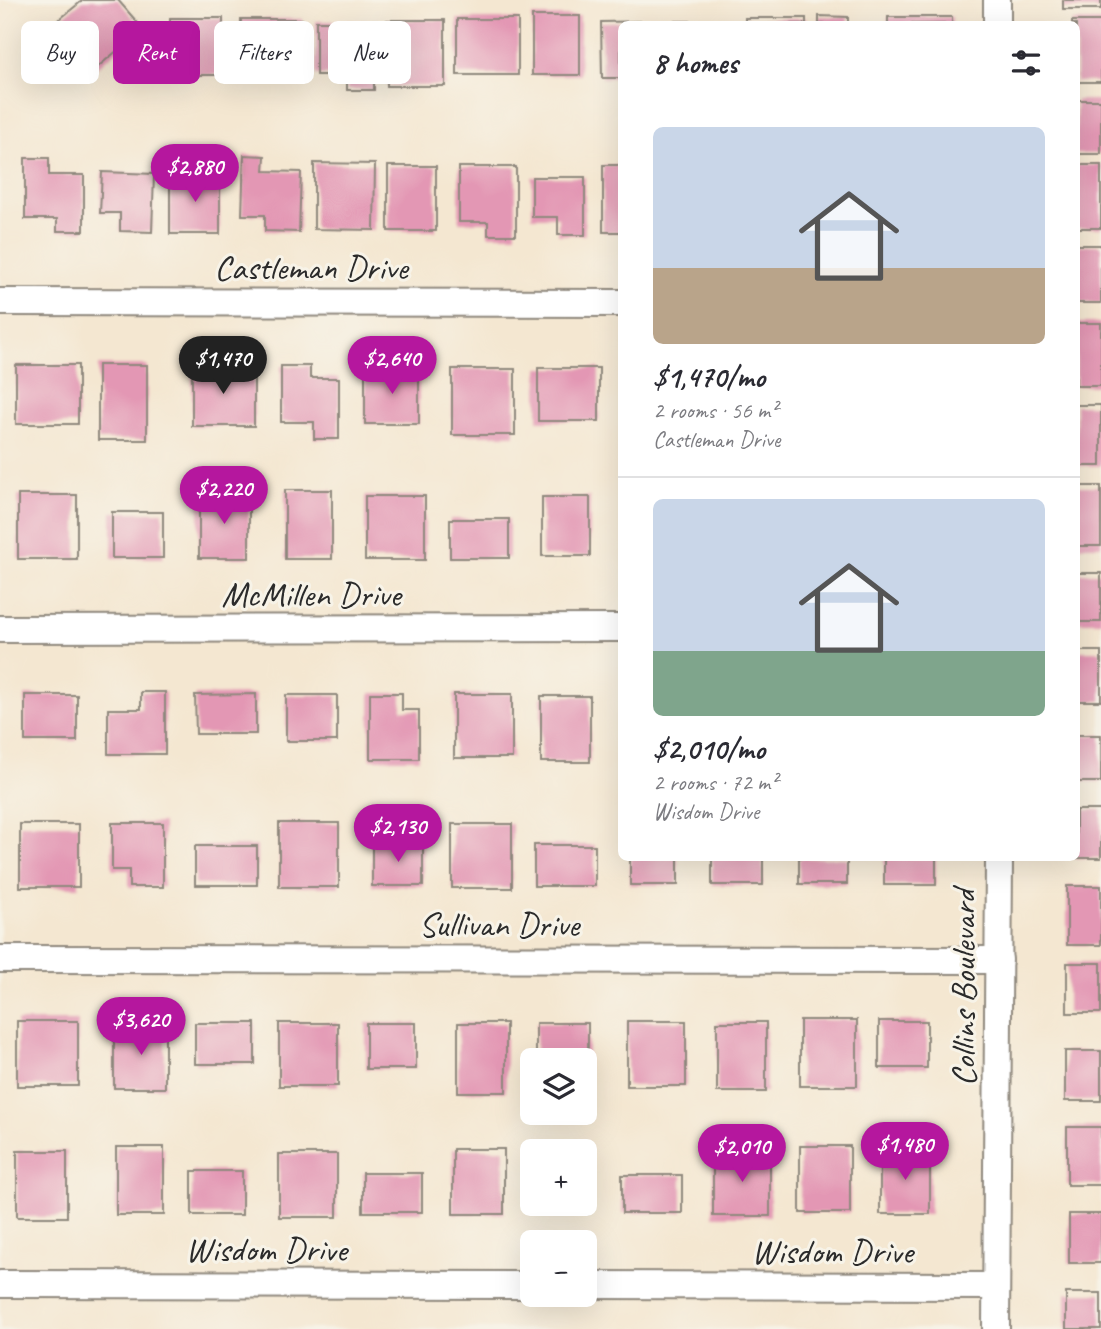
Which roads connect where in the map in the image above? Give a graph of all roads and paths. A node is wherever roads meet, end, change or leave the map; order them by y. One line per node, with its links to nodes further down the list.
1 (997, 0): 2 (street)
2 (997, 21)
3 (0, 302): 4 (street, Castleman Drive)
4 (618, 303)
5 (618, 628): 6 (street, McMillen Drive)
6 (0, 629)
7 (999, 861): 9 (street, Collins Boulevard)
8 (0, 959): 9 (street, Sullivan Drive)
9 (999, 960): 13 (street, Collins Boulevard)
10 (0, 1284): 11 (street, Wisdom Drive)
11 (520, 1285)
12 (597, 1285): 13 (street, Wisdom Drive)
13 (996, 1286): 14 (street, Collins Boulevard)
14 (996, 1329)

